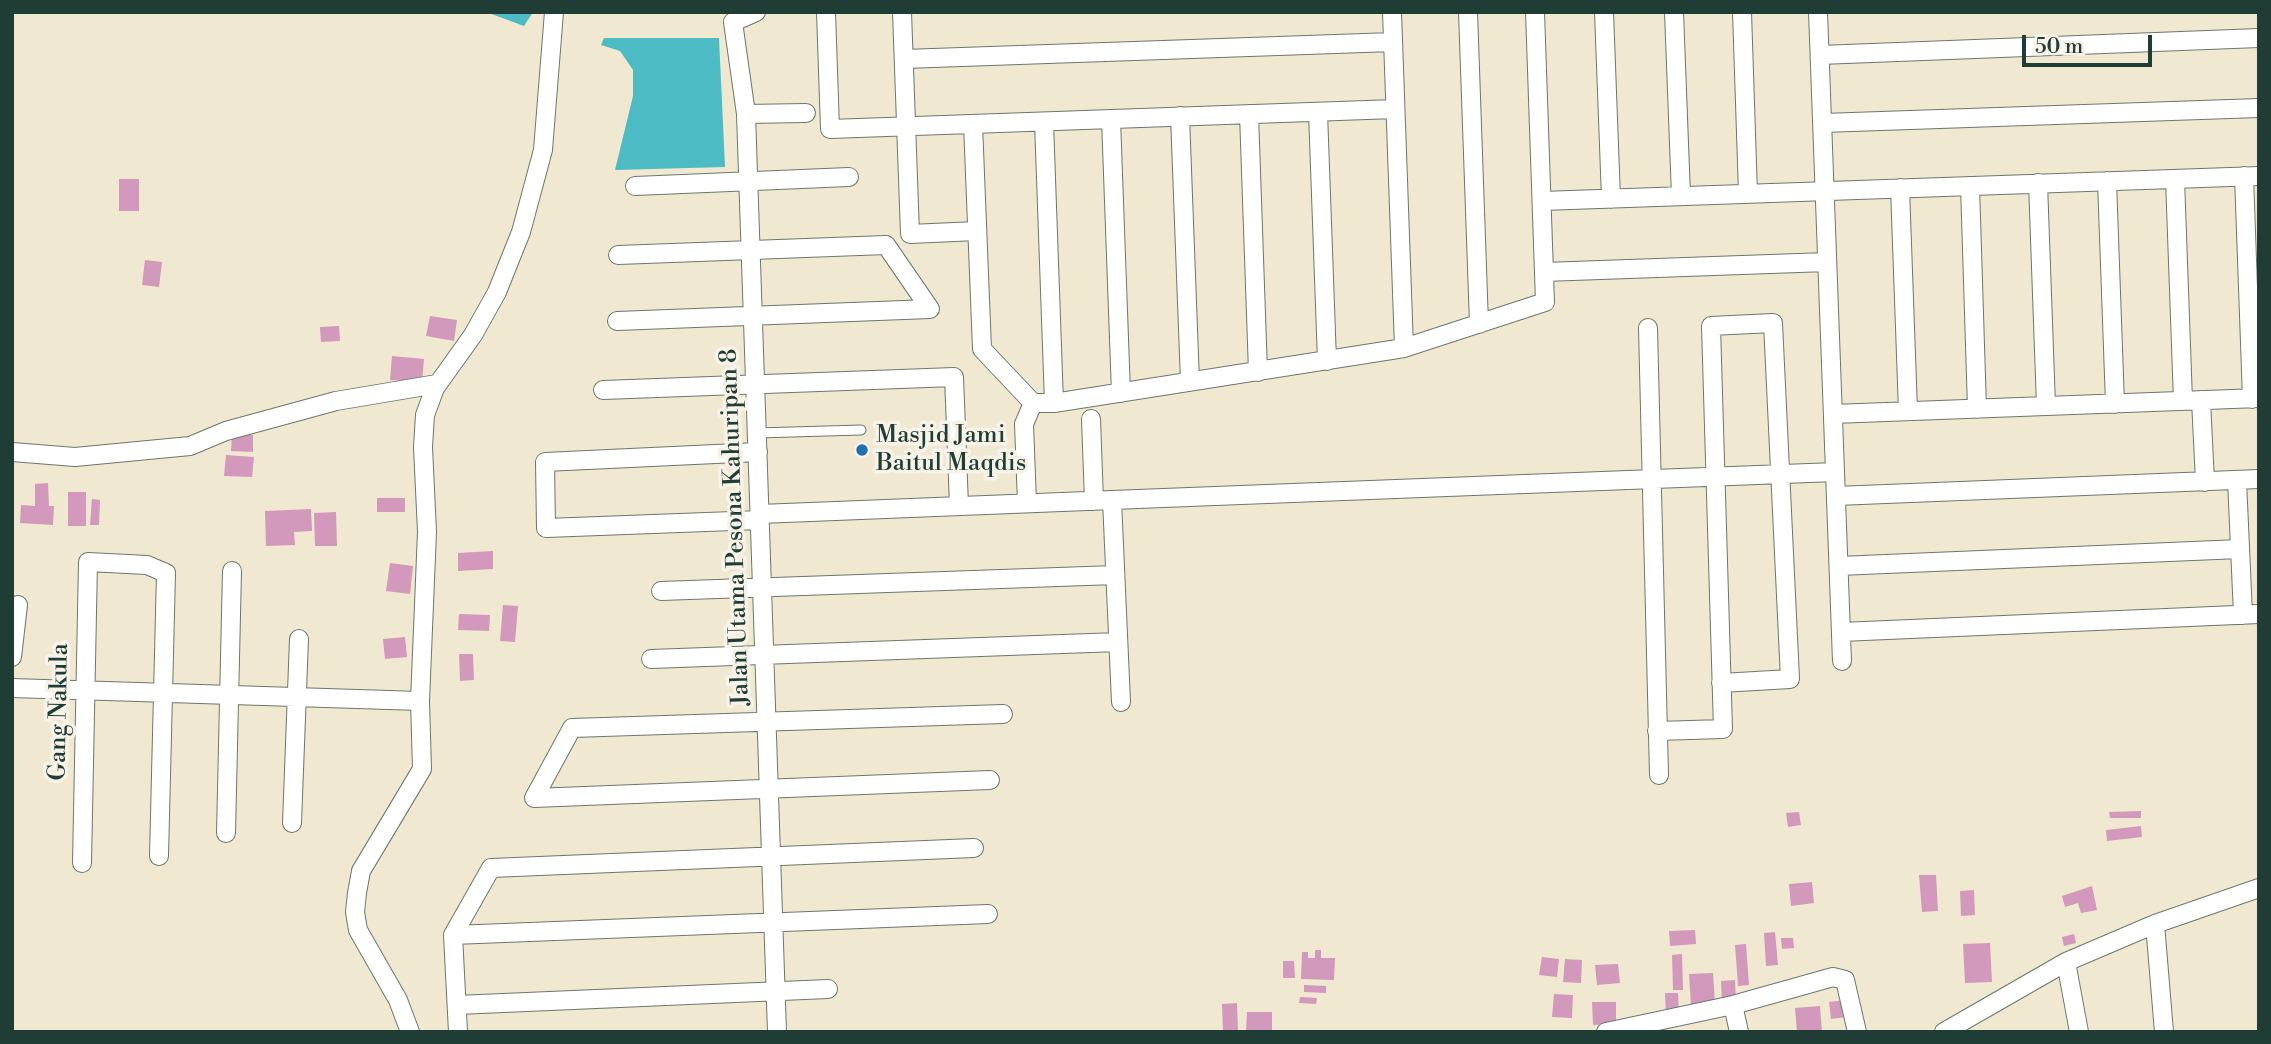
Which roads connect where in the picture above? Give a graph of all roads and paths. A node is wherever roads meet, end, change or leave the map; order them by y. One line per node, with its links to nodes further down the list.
1 (554, 12): 55 (street)
2 (756, 12): 20 (street, Jalan Utama Pesona Kahuripan 8)
3 (826, 12): 27 (street)
4 (902, 12): 15 (street)
5 (1392, 12): 13 (street)
6 (1468, 12): 49 (street)
7 (1535, 12): 41 (street)
8 (1604, 12): 40 (street)
9 (1674, 12): 39 (street)
10 (1742, 12): 38 (street)
11 (1818, 12): 14 (street)
12 (2259, 38): 14 (street)
13 (1393, 42): 15 (street); 17 (street)
14 (1820, 55): 25 (street)
15 (904, 59): 27 (street)
16 (2259, 108): 25 (street)
17 (1395, 109): 18 (street); 51 (street)
18 (1318, 112): 21 (street); 52 (street)
19 (806, 113): 20 (street)
20 (746, 114): 31 (street, Jalan Utama Pesona Kahuripan 8)
21 (1249, 114): 22 (street); 53 (street)
22 (1180, 117): 23 (street); 54 (street)
23 (1111, 119): 24 (street); 58 (street)
24 (1044, 121): 26 (street); 62 (street)
25 (1822, 123): 37 (street)
26 (973, 124): 27 (street); 42 (street)
27 (906, 126): 42 (street)
28 (2251, 176): 30 (street); 59 (street)
29 (849, 177): 31 (street)
30 (2175, 178): 32 (street); 60 (street)
31 (748, 181): 34 (street); 43 (street, Jalan Utama Pesona Kahuripan 8)
32 (2107, 181): 33 (street); 63 (street)
33 (2038, 183): 35 (street); 64 (street)
34 (635, 186)
35 (1969, 186): 36 (street); 65 (street)
36 (1900, 188): 37 (street); 66 (street)
37 (1825, 191): 38 (street); 45 (street)
38 (1748, 194): 39 (street)
39 (1681, 196): 40 (street)
40 (1611, 199): 41 (street)
41 (1542, 201): 46 (street)
42 (977, 231): 61 (street)
43 (751, 250): 44 (street); 47 (street, Jalan Utama Pesona Kahuripan 8); 47 (street)
44 (618, 255)
45 (1827, 262): 46 (street); 67 (street)
46 (1544, 272): 49 (street)
47 (753, 316): 48 (street); 56 (street, Jalan Utama Pesona Kahuripan 8)
48 (617, 321)
49 (1479, 324): 51 (street)
50 (1648, 328): 76 (street)
51 (1404, 348): 52 (street)
52 (1327, 361): 53 (street)
53 (1258, 372): 54 (street)
54 (1189, 382): 58 (street)
55 (437, 384): 71 (street); 106 (street)
56 (755, 385): 57 (street); 70 (street, Jalan Utama Pesona Kahuripan 8); 83 (street)
57 (603, 390)
58 (1121, 393): 62 (street)
59 (2255, 399): 60 (street)
60 (2192, 401): 63 (street); 79 (street)
61 (1032, 403): 62 (street); 82 (street)
62 (1054, 403)
63 (2115, 404): 64 (street)
64 (2046, 406): 65 (street)
65 (1977, 409): 66 (street)
66 (1908, 411): 67 (street)
67 (1833, 414): 73 (street)
68 (1091, 419): 81 (street)
69 (861, 430): 70 (lane)
70 (757, 433): 72 (street, Jalan Utama Pesona Kahuripan 8)
71 (12, 452)
72 (758, 452): 84 (street, Jalan Utama Pesona Kahuripan 8); 84 (street)
73 (1835, 472): 74 (street); 80 (street)
74 (1780, 474): 75 (street); 75 (street); 100 (street)
75 (1715, 477): 76 (street); 100 (street)
76 (1651, 479): 81 (street); 110 (street)
77 (2259, 479): 78 (street)
78 (2237, 480): 79 (street); 85 (street)
79 (2205, 482): 80 (street)
80 (1836, 496): 86 (street)
81 (1103, 500): 82 (street); 88 (street)
82 (1027, 503): 83 (street)
83 (959, 506): 84 (street)
84 (760, 517): 89 (street, Jalan Utama Pesona Kahuripan 8)
85 (2239, 549): 86 (street); 92 (street)
86 (1839, 566): 93 (street)
87 (232, 571): 104 (street)
88 (1115, 575): 89 (street); 95 (street)
89 (762, 587): 90 (street); 96 (street, Jalan Utama Pesona Kahuripan 8)
90 (661, 591)
91 (18, 605): 97 (street)
92 (2251, 614): 93 (street)
93 (1841, 632): 99 (street)
94 (299, 639): 105 (street)
95 (1118, 642): 96 (street); 107 (street)
96 (764, 655): 98 (street); 109 (street, Jalan Utama Pesona Kahuripan 8)
97 (12, 657)
98 (651, 659)
99 (1842, 660)
100 (1721, 682): 110 (street)
101 (12, 688): 102 (street)
102 (85, 691): 103 (street); 103 (street, Gang Nakula); 119 (street, Gang Nakula)
103 (163, 694): 104 (street); 117 (street)
104 (230, 696): 105 (street); 115 (street)
105 (297, 698): 106 (street); 114 (street)
106 (420, 701): 131 (street)
107 (1121, 702)
108 (1003, 714): 109 (street)
109 (767, 722): 113 (street, Jalan Utama Pesona Kahuripan 8); 113 (street)
110 (1657, 731): 111 (street)
111 (1658, 775)
112 (990, 780): 113 (street)
113 (769, 789): 118 (street, Jalan Utama Pesona Kahuripan 8)
114 (292, 823)
115 (226, 833)
116 (974, 848): 118 (street)
117 (159, 856)
118 (771, 856): 122 (street, Jalan Utama Pesona Kahuripan 8); 124 (street)
119 (82, 863)
120 (2259, 888): 123 (street)
121 (988, 914): 122 (street)
122 (774, 922): 124 (street); 127 (street, Jalan Utama Pesona Kahuripan 8)
123 (2155, 924): 125 (street); 139 (street)
124 (453, 935): 128 (street)
125 (2066, 962): 137 (street); 138 (street)
126 (828, 989): 127 (street)
127 (776, 992): 128 (street); 133 (street, Jalan Utama Pesona Kahuripan 8)
128 (457, 1005): 132 (street)
129 (1733, 1005): 130 (street); 135 (street); 136 (street)
130 (1665, 1026): 134 (street)
131 (410, 1032)
132 (458, 1032)
133 (777, 1032)
134 (1606, 1032)
135 (1739, 1032)
136 (1857, 1032)
137 (1944, 1032)
138 (2079, 1032)
139 (2164, 1032)

